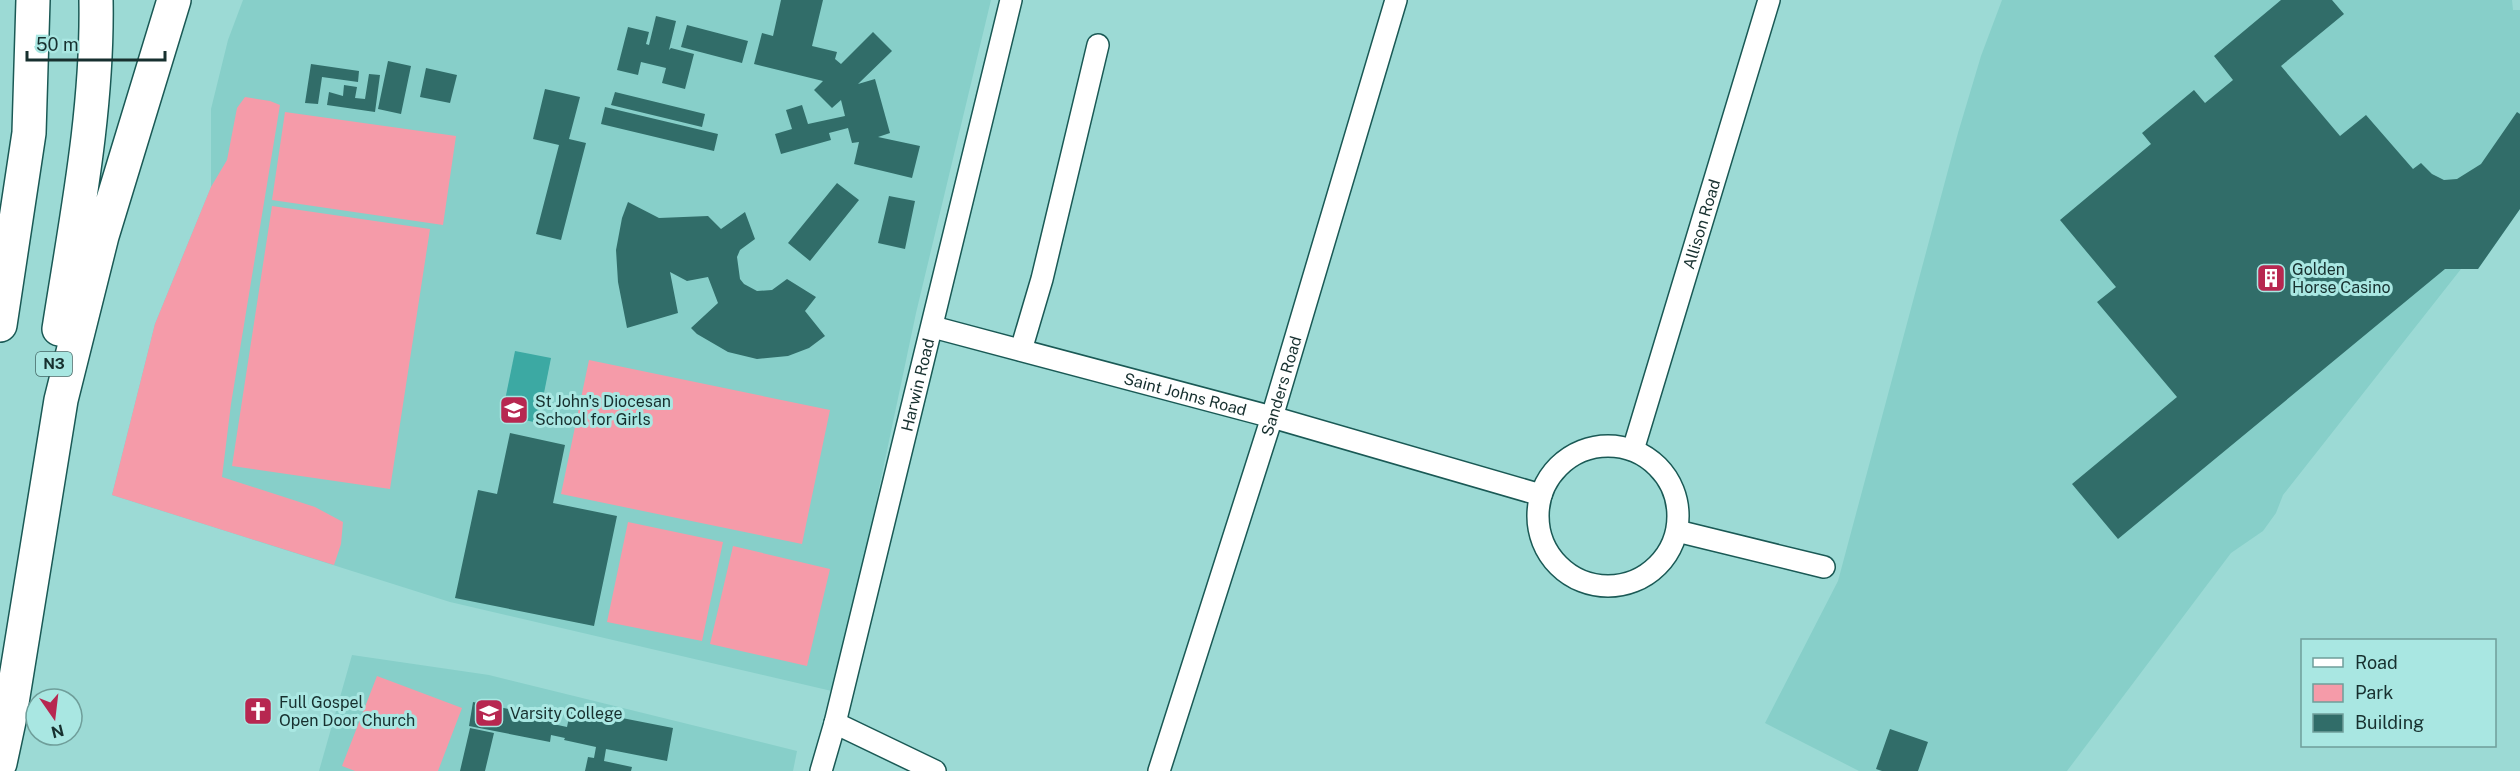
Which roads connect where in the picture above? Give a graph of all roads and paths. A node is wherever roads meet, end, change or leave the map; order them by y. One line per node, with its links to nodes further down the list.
1 (33, 0): 8 (highway)
2 (96, 0): 17 (highway, N3)
3 (174, 0): 18 (highway)
4 (1011, 0): 9 (street, Harwin Road)
5 (1396, 0): 11 (street, Sanders Road)
6 (1769, 0): 12 (street, Allison Road)
7 (1098, 45): 10 (street)
8 (0, 325)
9 (933, 327): 10 (street, Saint Johns Road); 16 (street, Harwin Road)
10 (1021, 350): 11 (street, Saint Johns Road)
11 (1272, 417): 13 (street, Saint Johns Road); 21 (street, Sanders Road)
12 (1634, 450): 13 (street); 14 (street)
13 (1540, 495): 14 (street)
14 (1677, 531): 15 (street)
15 (1824, 567)
16 (835, 723): 19 (street, Harwin Road); 20 (street)
17 (0, 728)
18 (0, 763)
19 (821, 771)
20 (935, 771)
21 (1159, 771)

